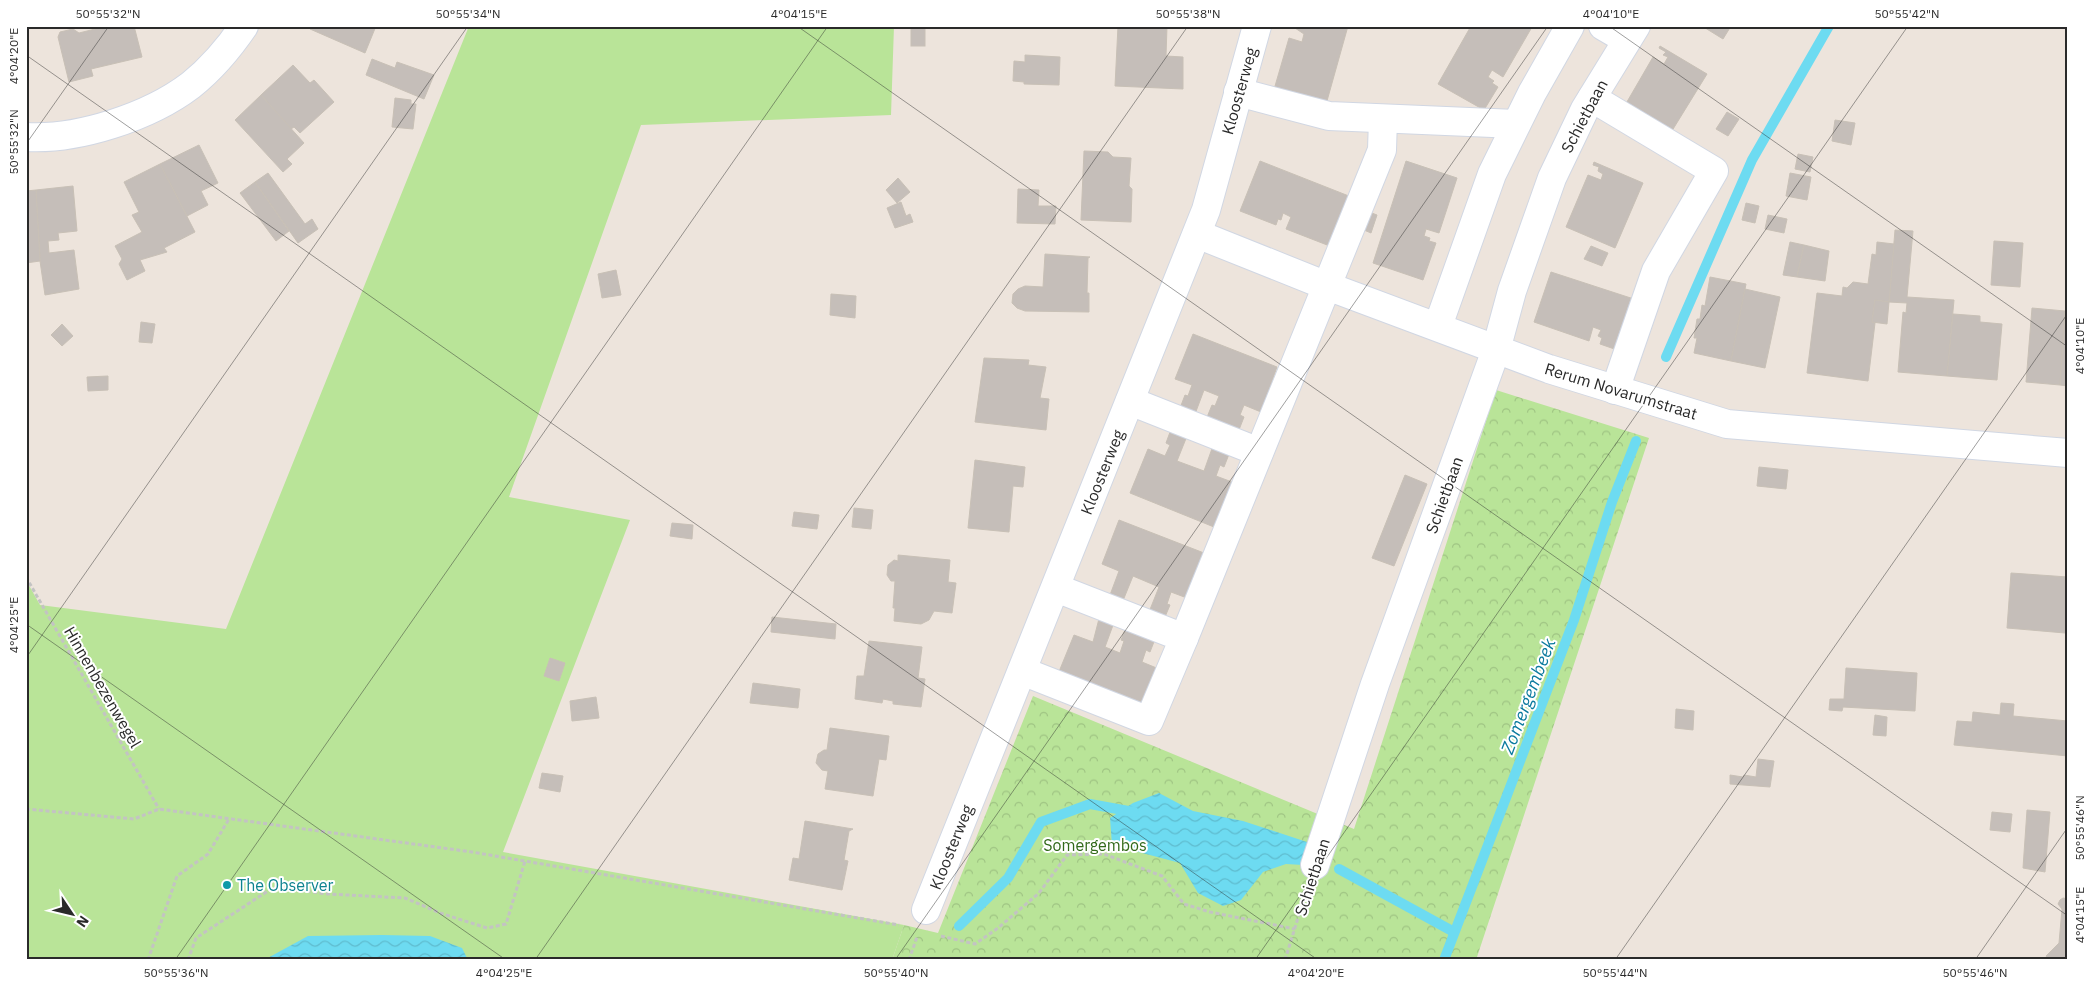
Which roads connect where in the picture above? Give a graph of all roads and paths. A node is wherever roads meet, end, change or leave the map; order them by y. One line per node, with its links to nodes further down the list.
1 (244, 26): 10 (street)
2 (1257, 26): 6 (street, Kloosterweg)
3 (1570, 26): 8 (street)
4 (1603, 26): 5 (street, Schietbaan)
5 (1632, 33): 7 (street, Schietbaan)
6 (1238, 92): 9 (street); 11 (street, Kloosterweg)
7 (1592, 98): 14 (street, Schietbaan); 15 (street)
8 (1516, 124): 9 (street); 13 (street)
9 (1382, 134): 12 (street)
10 (26, 137)
11 (1196, 234): 12 (street, Rerum Novarumstraat); 16 (street, Kloosterweg)
12 (1327, 286): 13 (street, Rerum Novarumstraat); 17 (street)
13 (1438, 326): 14 (street, Rerum Novarumstraat)
14 (1496, 350): 15 (street, Rerum Novarumstraat); 26 (street, Schietbaan)
15 (1615, 390): 18 (street, Rerum Novarumstraat)
16 (1130, 401): 17 (street); 20 (street, Kloosterweg)
17 (1259, 452): 21 (street)
18 (2068, 453)
19 (26, 577): 24 (path, Hinnenbezenwegel)
20 (1056, 588): 21 (street); 22 (street, Kloosterweg)
21 (1184, 638): 22 (street)
22 (1022, 671): 28 (street, Kloosterweg)
23 (26, 809): 24 (path)
24 (159, 809): 25 (path)
25 (229, 819): 27 (path); 30 (path)
26 (1319, 854): 29 (path, Schietbaan)
27 (525, 861): 28 (path); 31 (path)
28 (923, 920): 29 (path); 32 (path)
29 (1294, 929): 33 (path, Schietbaan)
30 (148, 960)
31 (188, 960)
32 (909, 960)
33 (1285, 960)

